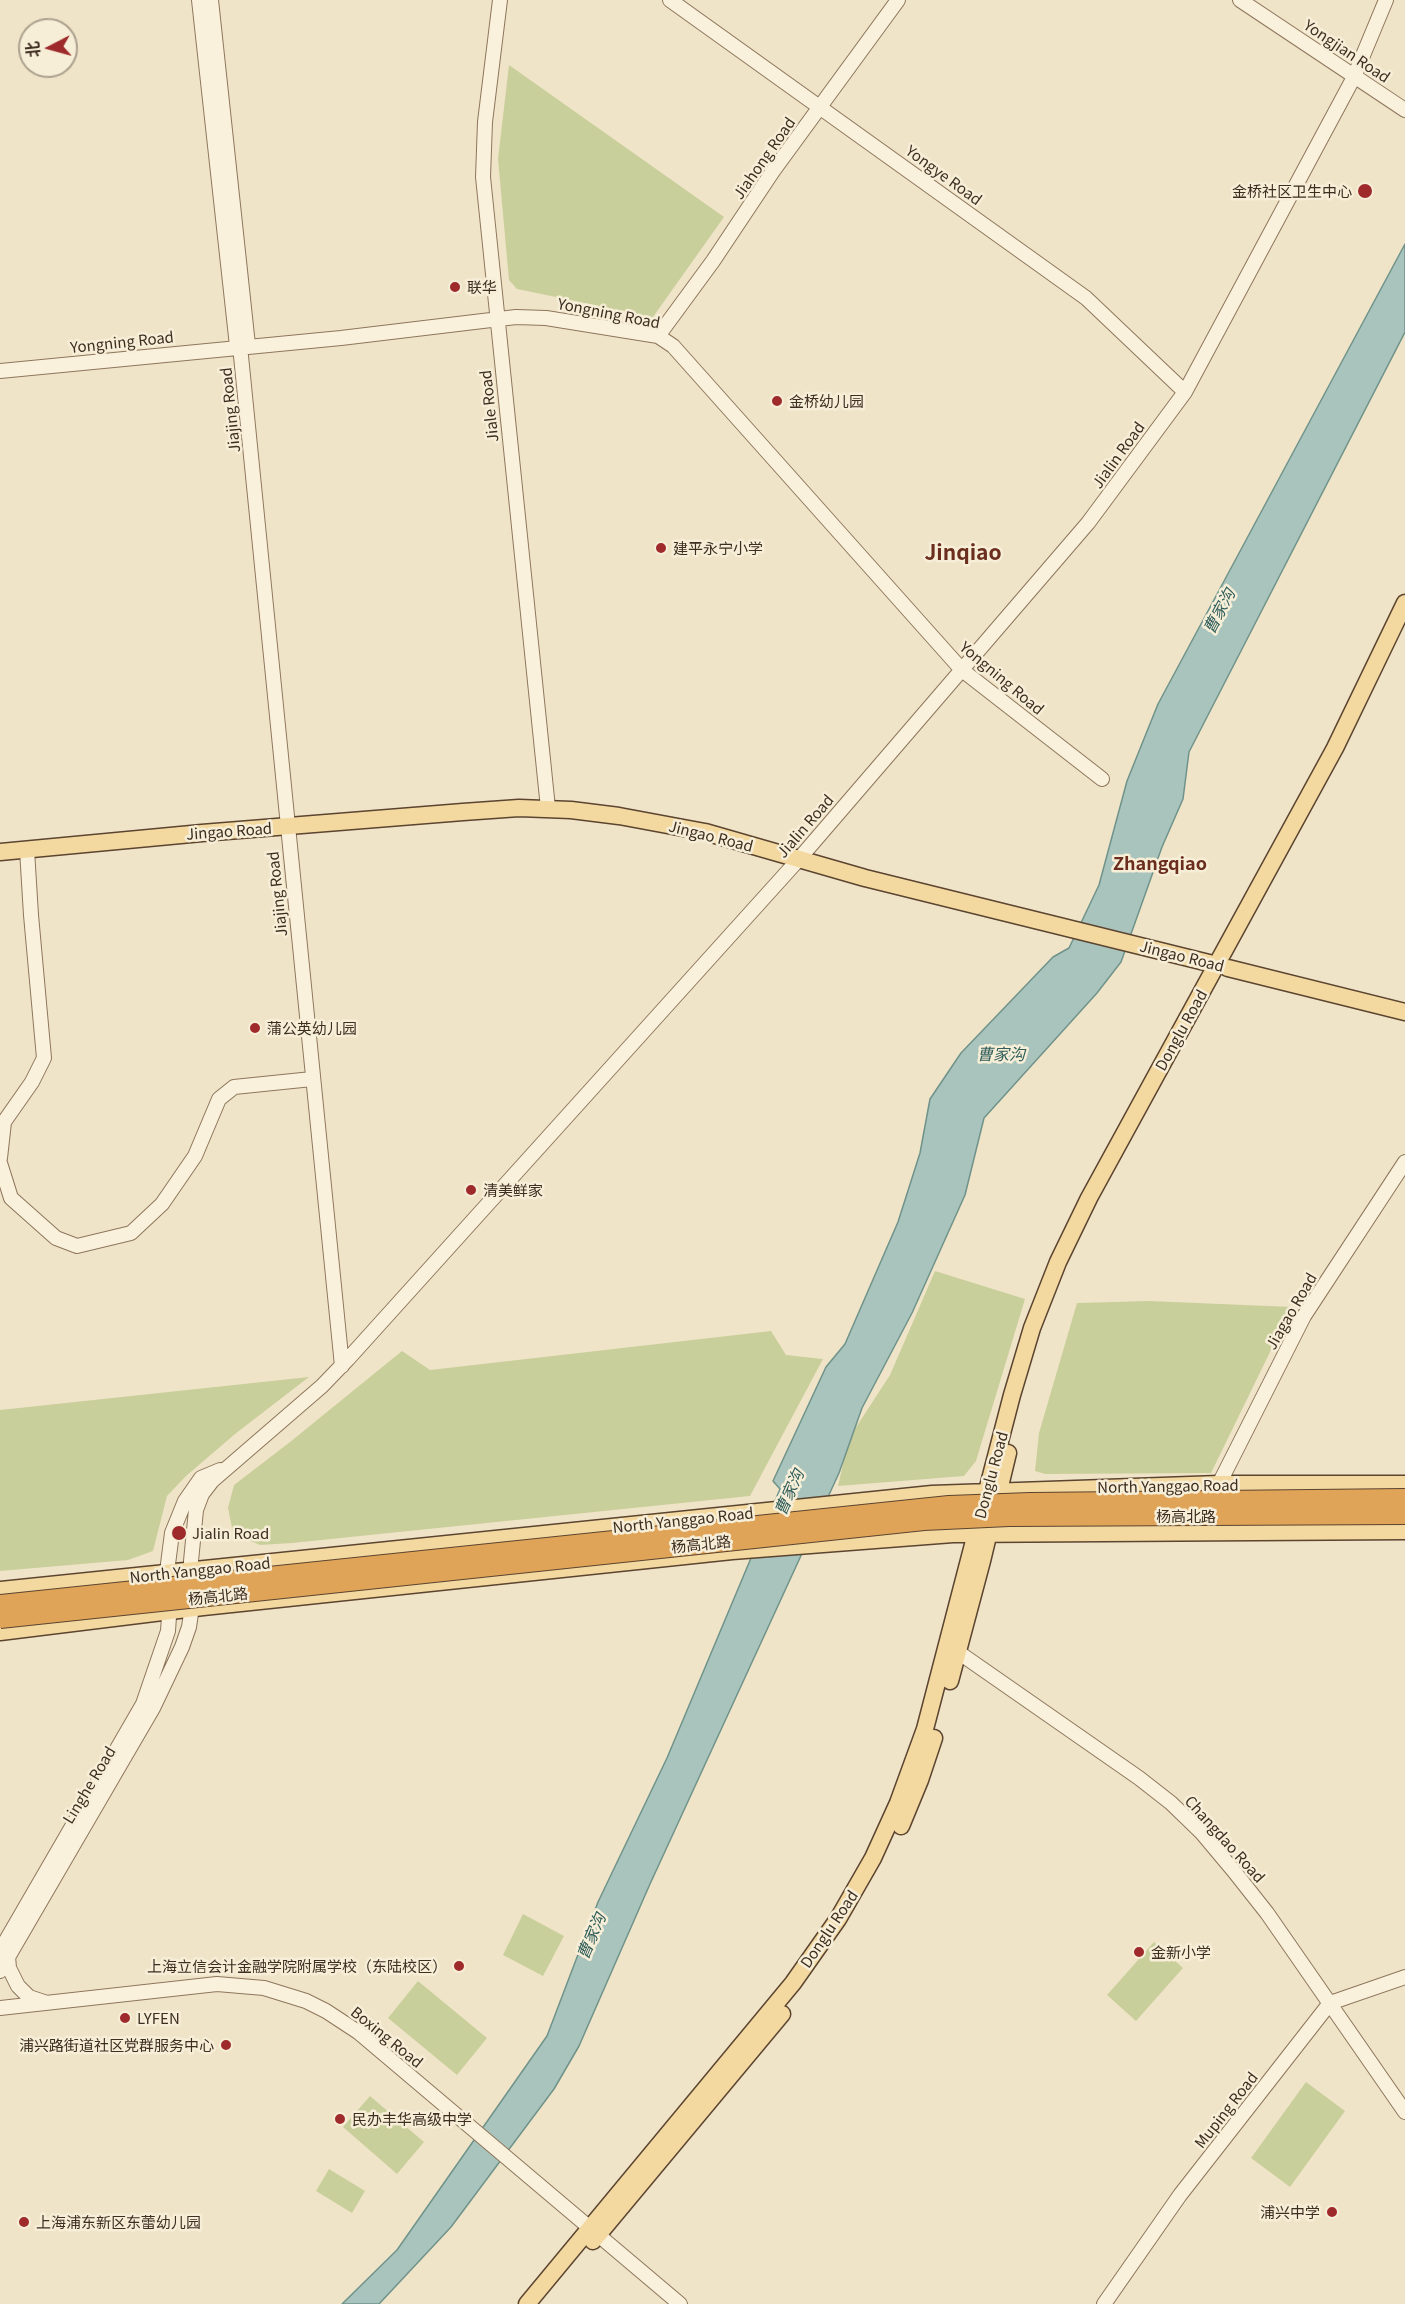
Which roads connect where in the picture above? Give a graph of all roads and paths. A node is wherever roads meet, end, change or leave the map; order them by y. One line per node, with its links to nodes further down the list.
1 (199, 0): 13 (street, Jiajing Road)
2 (211, 0): 13 (street, Jiajing Road)
3 (501, 0): 11 (street, Jiale Road)
4 (670, 0): 9 (street, Yongye Road)
5 (898, 0): 9 (street, Jiahong Road)
6 (1240, 0): 8 (street, Yongjian Road)
7 (1386, 0): 8 (street, Jialin Road)
8 (1354, 77): 10 (street, Yongjian Road); 15 (street, Jialin Road)
9 (821, 107): 12 (street, Jiahong Road); 15 (street, Yongye Road)
10 (1405, 110)
11 (497, 319): 12 (street, Yongning Road); 13 (street, Yongning Road); 20 (street, Jiale Road)
12 (658, 336): 18 (street, Yongning Road)
13 (242, 346): 14 (street, Yongning Road); 21 (street, Jiajing Road)
14 (0, 371)
15 (1185, 392): 18 (street, Jialin Road)
16 (1405, 603): 25 (main road, Donglu Road)
17 (1405, 631): 25 (main road, Donglu Road)
18 (962, 670): 19 (street, Yongning Road); 24 (street, Jialin Road)
19 (1102, 779)
20 (548, 808): 21 (main road, Jingao Road); 24 (main road, Jingao Road)
21 (290, 826): 22 (main road, Jingao Road); 27 (street, Jiajing Road); 31 (street, Jiajing Road)
22 (27, 850): 23 (main road, Jingao Road); 28 (street)
23 (0, 852)
24 (799, 859): 25 (main road, Jingao Road); 31 (street, Jialin Road)
25 (1223, 966): 26 (main road, Jingao Road); 35 (main road, Donglu Road)
26 (1405, 1012)
27 (312, 1079): 30 (street); 31 (street, Jiajing Road)
28 (0, 1158)
29 (1405, 1162): 33 (street, Jiagao Road)
30 (0, 1163)
31 (345, 1362): 32 (street, Jialin Road)
32 (225, 1468): 40 (street, Jialin Road); 41 (street, Linghe Road)
33 (1219, 1484): 34 (main road, North Yanggao Road); 35 (main road, North Yanggao Road)
34 (1405, 1484)
35 (993, 1490): 39 (main road, Donglu Road); 40 (main road, North Yanggao Road)
36 (1405, 1498): 43 (highway, 杨高北路, bridge)
37 (1405, 1515): 46 (highway, 杨高北路, bridge)
38 (1405, 1532): 39 (main road)
39 (982, 1533): 44 (main road); 48 (main road, Donglu Road); 56 (main road, Donglu Road)
40 (192, 1570): 41 (main road, North Yanggao Road); 44 (street, Jialin Road)
41 (169, 1574): 42 (main road, North Yanggao Road); 45 (street, Linghe Road)
42 (0, 1590)
43 (0, 1604)
44 (193, 1609): 45 (main road); 49 (street, Linghe Road)
45 (171, 1611): 47 (main road); 49 (street, Linghe Road)
46 (0, 1619)
47 (0, 1632)
48 (958, 1652): 53 (street, Changdao Road); 56 (main road, Donglu Road)
49 (4, 1954): 50 (street, Linghe Road); 52 (street)
50 (0, 1971)
51 (1405, 1977): 53 (street)
52 (46, 2002): 54 (street, Boxing Road); 56 (street, Boxing Road)
53 (1330, 2003): 55 (street, Changdao Road); 60 (street, Muping Road)
54 (0, 2008)
55 (1405, 2112)
56 (594, 2232): 57 (main road, Donglu Road); 58 (main road, Donglu Road); 59 (street, Boxing Road)
57 (527, 2304)
58 (541, 2304)
59 (680, 2304)
60 (1104, 2304)

